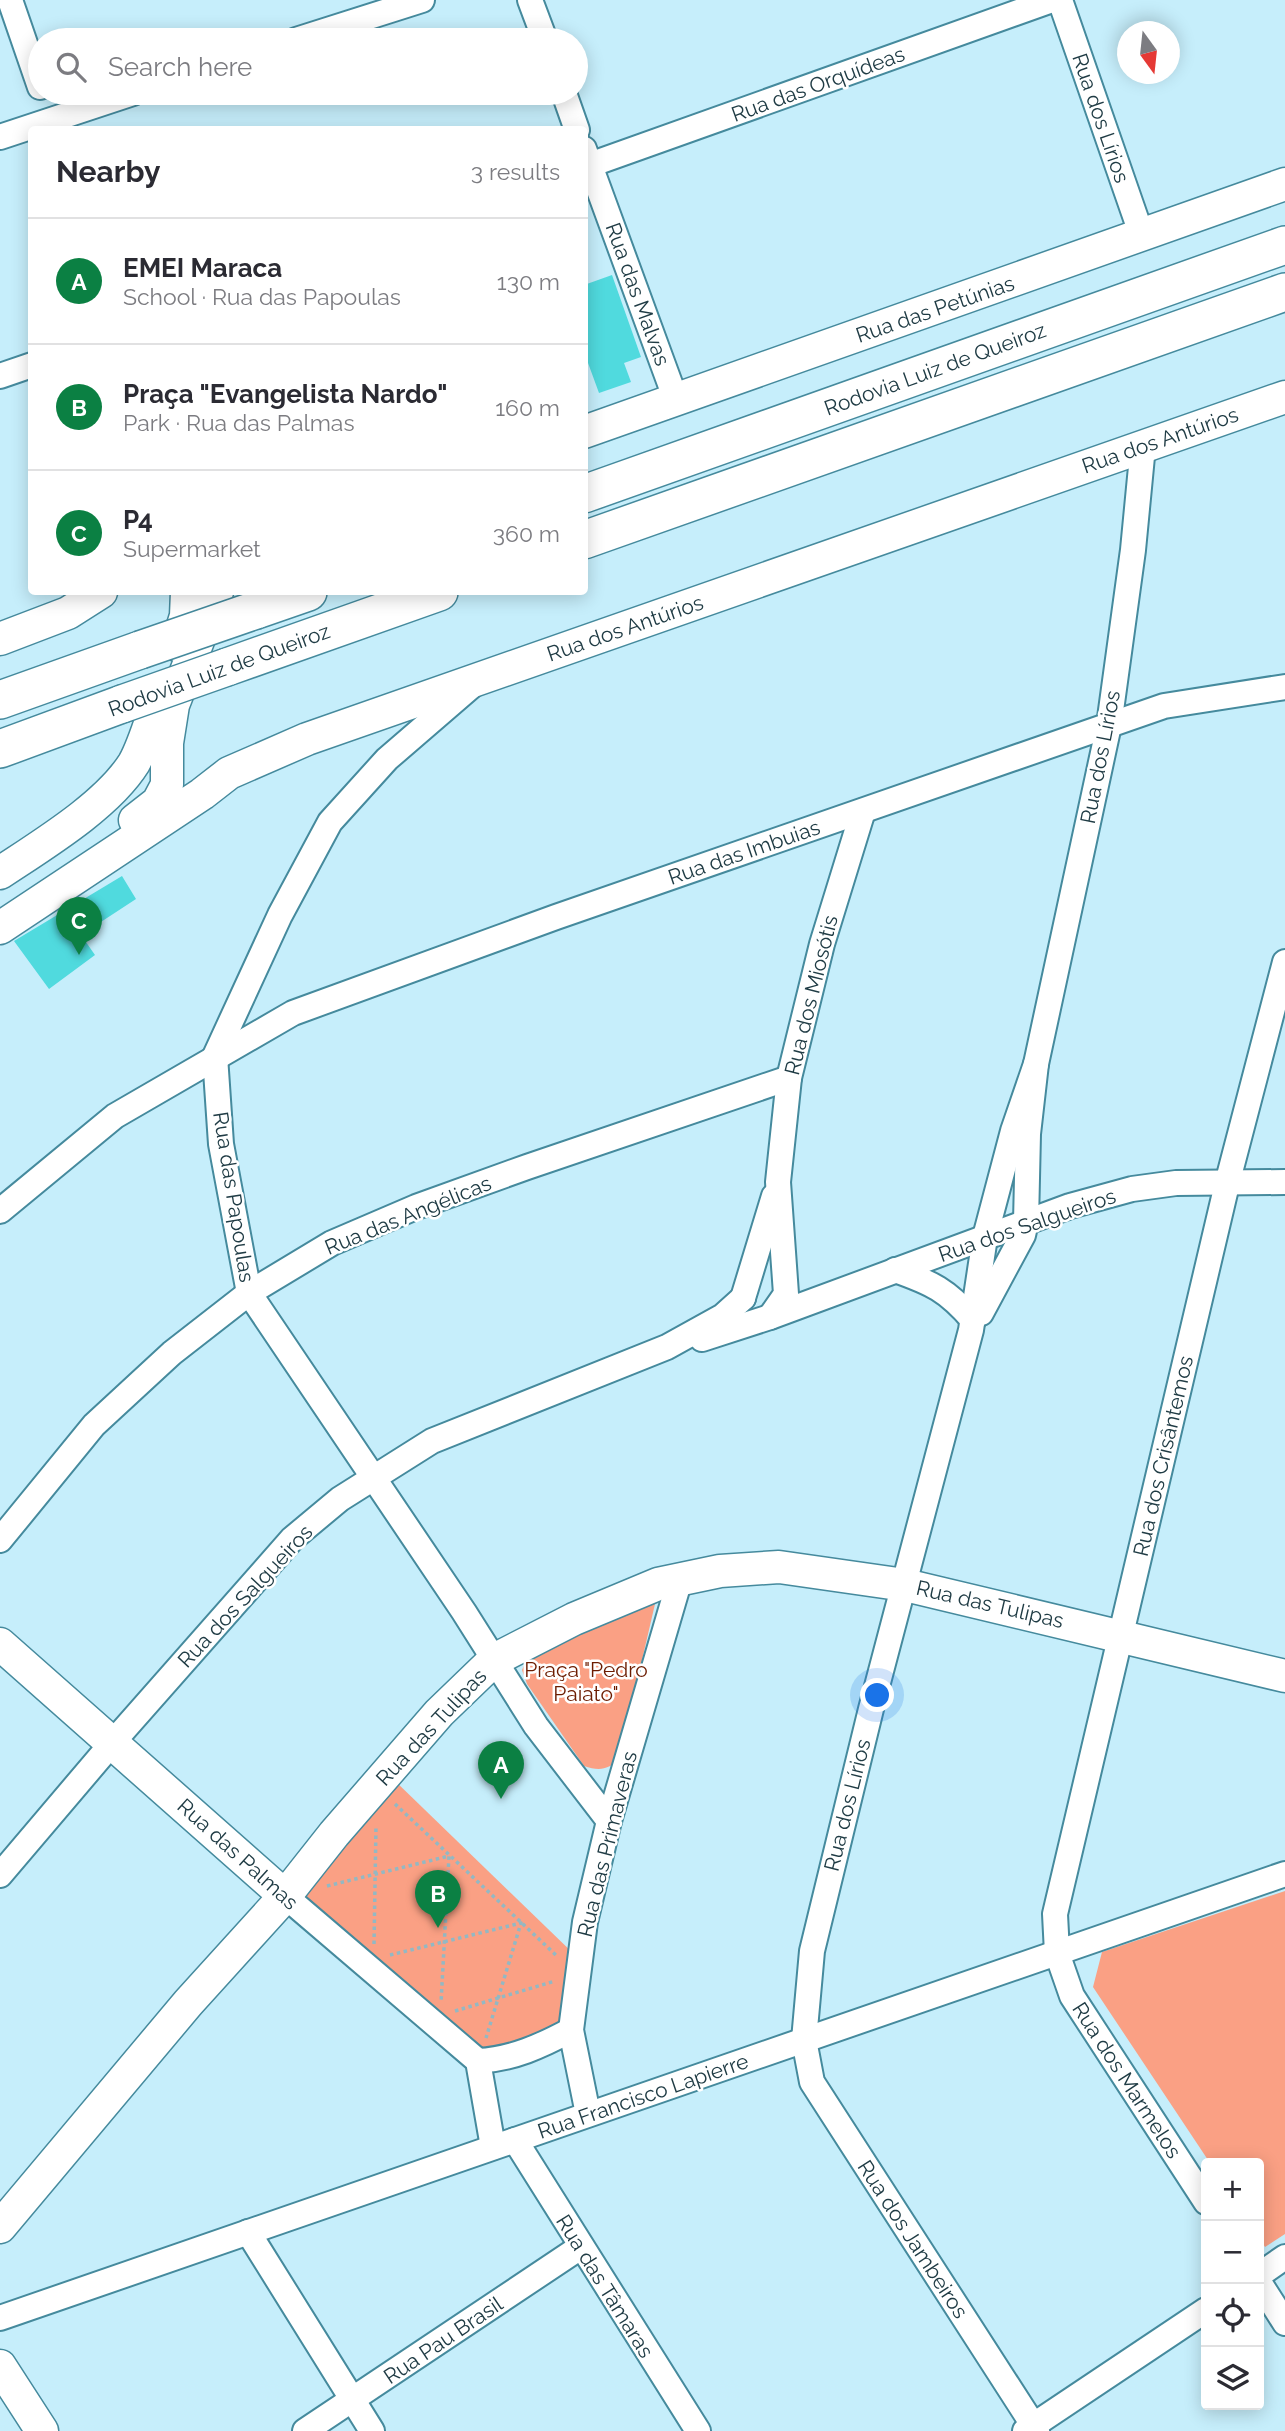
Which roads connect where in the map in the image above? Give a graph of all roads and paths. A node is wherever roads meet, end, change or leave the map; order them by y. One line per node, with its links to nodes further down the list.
1 (10, 0): 8 (street)
2 (422, 0): 6 (street)
3 (530, 0): 7 (street)
4 (1052, 0): 16 (street, Rua das Orquídeas)
5 (1060, 0): 19 (street, Rua dos Lírios)
6 (334, 28)
7 (540, 28)
8 (28, 53)
9 (46, 105): 12 (street)
10 (102, 105): 12 (street)
11 (568, 105): 13 (street)
12 (53, 124)
13 (576, 126)
14 (28, 130): 15 (street)
15 (0, 137)
16 (588, 160)
17 (588, 166): 27 (street, Rua das Malvas)
18 (1285, 184): 19 (main road, Rua das Petúnias)
19 (1142, 236): 27 (main road, Rua das Petúnias)
20 (1285, 245): 30 (highway, Rodovia Luiz de Queiroz)
21 (1285, 292): 24 (highway, Rodovia Luiz de Queiroz)
22 (1285, 308): 24 (highway)
23 (28, 366): 25 (street)
24 (1060, 372): 31 (highway, Rodovia Luiz de Queiroz)
25 (0, 376)
26 (1285, 397): 29 (main road, Rua dos Antúrios)
27 (676, 400): 28 (main road, Rua das Petúnias)
28 (588, 431)
29 (1143, 446): 38 (main road, Rua dos Antúrios); 41 (street, Rua dos Lírios)
30 (588, 493)
31 (588, 539)
32 (96, 595): 37 (main road)
33 (187, 595): 43 (main road)
34 (216, 595): 46 (main road)
35 (299, 595): 40 (highway, Rodovia Luiz de Queiroz, bridge)
36 (430, 595): 42 (highway, Rodovia Luiz de Queiroz, bridge)
37 (0, 639)
38 (480, 679): 45 (main road, Rua dos Antúrios); 51 (street, Rua das Papoulas)
39 (1285, 687): 41 (street, Rua das Imbuias)
40 (0, 700)
41 (1109, 725): 44 (street, Rua das Imbuias); 52 (street, Rua dos Lírios)
42 (0, 749)
43 (134, 763): 46 (main road); 47 (main road)
44 (863, 811): 51 (street, Rua das Imbuias); 53 (street, Rua dos Miosótis)
45 (175, 812): 46 (main road); 49 (main road, Rua dos Antúrios)
46 (137, 819): 48 (main road)
47 (0, 873)
48 (0, 916)
49 (0, 928)
50 (1285, 962): 54 (street, Rua dos Crisântemos)
51 (215, 1056): 57 (street, Rua das Imbuias); 61 (street, Rua das Papoulas)
52 (1036, 1064): 58 (street, Rua dos Lírios); 59 (street, Rua dos Lírios)
53 (789, 1078): 55 (street, Rua dos Miosótis); 61 (street, Rua das Angélicas)
54 (1228, 1180): 56 (street, Rua dos Salgueiros); 58 (street, Rua dos Salgueiros); 70 (street, Rua dos Crisântemos)
55 (778, 1182): 62 (street, Rua dos Miosótis); 63 (street, Rua dos Miosótis)
56 (1285, 1182)
57 (0, 1211)
58 (1026, 1222): 59 (street, Rua dos Salgueiros); 64 (street, Rua dos Lírios)
59 (985, 1237): 60 (street, Rua dos Salgueiros); 64 (street, Rua dos Lírios)
60 (895, 1270): 63 (street, Rua dos Salgueiros); 64 (street, Rua dos Salgueiros)
61 (249, 1293): 66 (street, Rua das Papoulas); 67 (street, Rua das Angélicas)
62 (743, 1298): 63 (street); 65 (street, Rua dos Salgueiros)
63 (770, 1317): 65 (street, Rua dos Salgueiros)
64 (972, 1325): 69 (street, Rua dos Lírios)
65 (667, 1347): 66 (street, Rua dos Salgueiros)
66 (372, 1479): 72 (street, Rua das Papoulas); 74 (street, Rua dos Salgueiros)
67 (0, 1540)
68 (680, 1579): 69 (main road, Rua das Tulipas); 72 (main road, Rua das Tulipas); 76 (street, Rua das Primaveras)
69 (905, 1585): 70 (main road, Rua das Tulipas); 93 (street, Rua dos Lírios)
70 (1121, 1634): 73 (main road, Rua das Tulipas); 86 (street, Rua dos Crisântemos)
71 (0, 1644): 74 (main road, Rua das Palmas)
72 (494, 1660): 75 (main road, Rua das Tulipas); 76 (street, Rua das Papoulas)
73 (1285, 1676)
74 (113, 1742): 80 (street, Rua dos Salgueiros); 82 (main road, Rua das Palmas)
75 (376, 1785): 77 (path); 78 (path); 82 (main road, Rua das Tulipas)
76 (609, 1821): 88 (street, Rua das Primaveras)
77 (449, 1856): 78 (path); 83 (path); 84 (path)
78 (377, 1874): 81 (path); 85 (path)
79 (1285, 1874): 86 (street, Rua Francisco Lapierre)
80 (0, 1875)
81 (325, 1887)
82 (285, 1896): 94 (street, Rua das Palmas); 98 (main road, Rua das Tulipas)
83 (521, 1923): 84 (path); 88 (path); 89 (path)
84 (444, 1942): 87 (path); 91 (path)
85 (374, 1947)
86 (1058, 1953): 93 (street, Rua Francisco Lapierre); 97 (street, Rua dos Marmelos)
87 (385, 1956)
88 (577, 1975): 89 (path); 92 (street, Rua das Primaveras)
89 (500, 1997): 90 (path); 94 (path)
90 (453, 2012)
91 (441, 2016)
92 (572, 2029): 94 (street); 95 (street, Rua das Primaveras)
93 (804, 2040): 95 (street, Rua Francisco Lapierre); 109 (street, Rua dos Jambeiros)
94 (478, 2062): 96 (street)
95 (588, 2114): 96 (street, Rua Francisco Lapierre)
96 (504, 2144): 99 (street, Rua Francisco Lapierre); 100 (street, Rua das Tâmaras)
97 (1201, 2194)
98 (0, 2227)
99 (248, 2232): 105 (street, Rua Francisco Lapierre); 108 (street)
100 (579, 2248): 108 (street, Rua Pau Brasil); 113 (street, Rua das Tâmaras)
101 (1285, 2257): 102 (street)
102 (1264, 2272)
103 (1260, 2284): 106 (street)
104 (1201, 2313): 109 (street)
105 (0, 2318)
106 (1285, 2323)
107 (0, 2365): 110 (main road)
108 (353, 2400): 111 (street, Rua Pau Brasil); 112 (street)
109 (1031, 2429)
110 (41, 2431)
111 (305, 2431)
112 (372, 2431)
113 (698, 2431)

